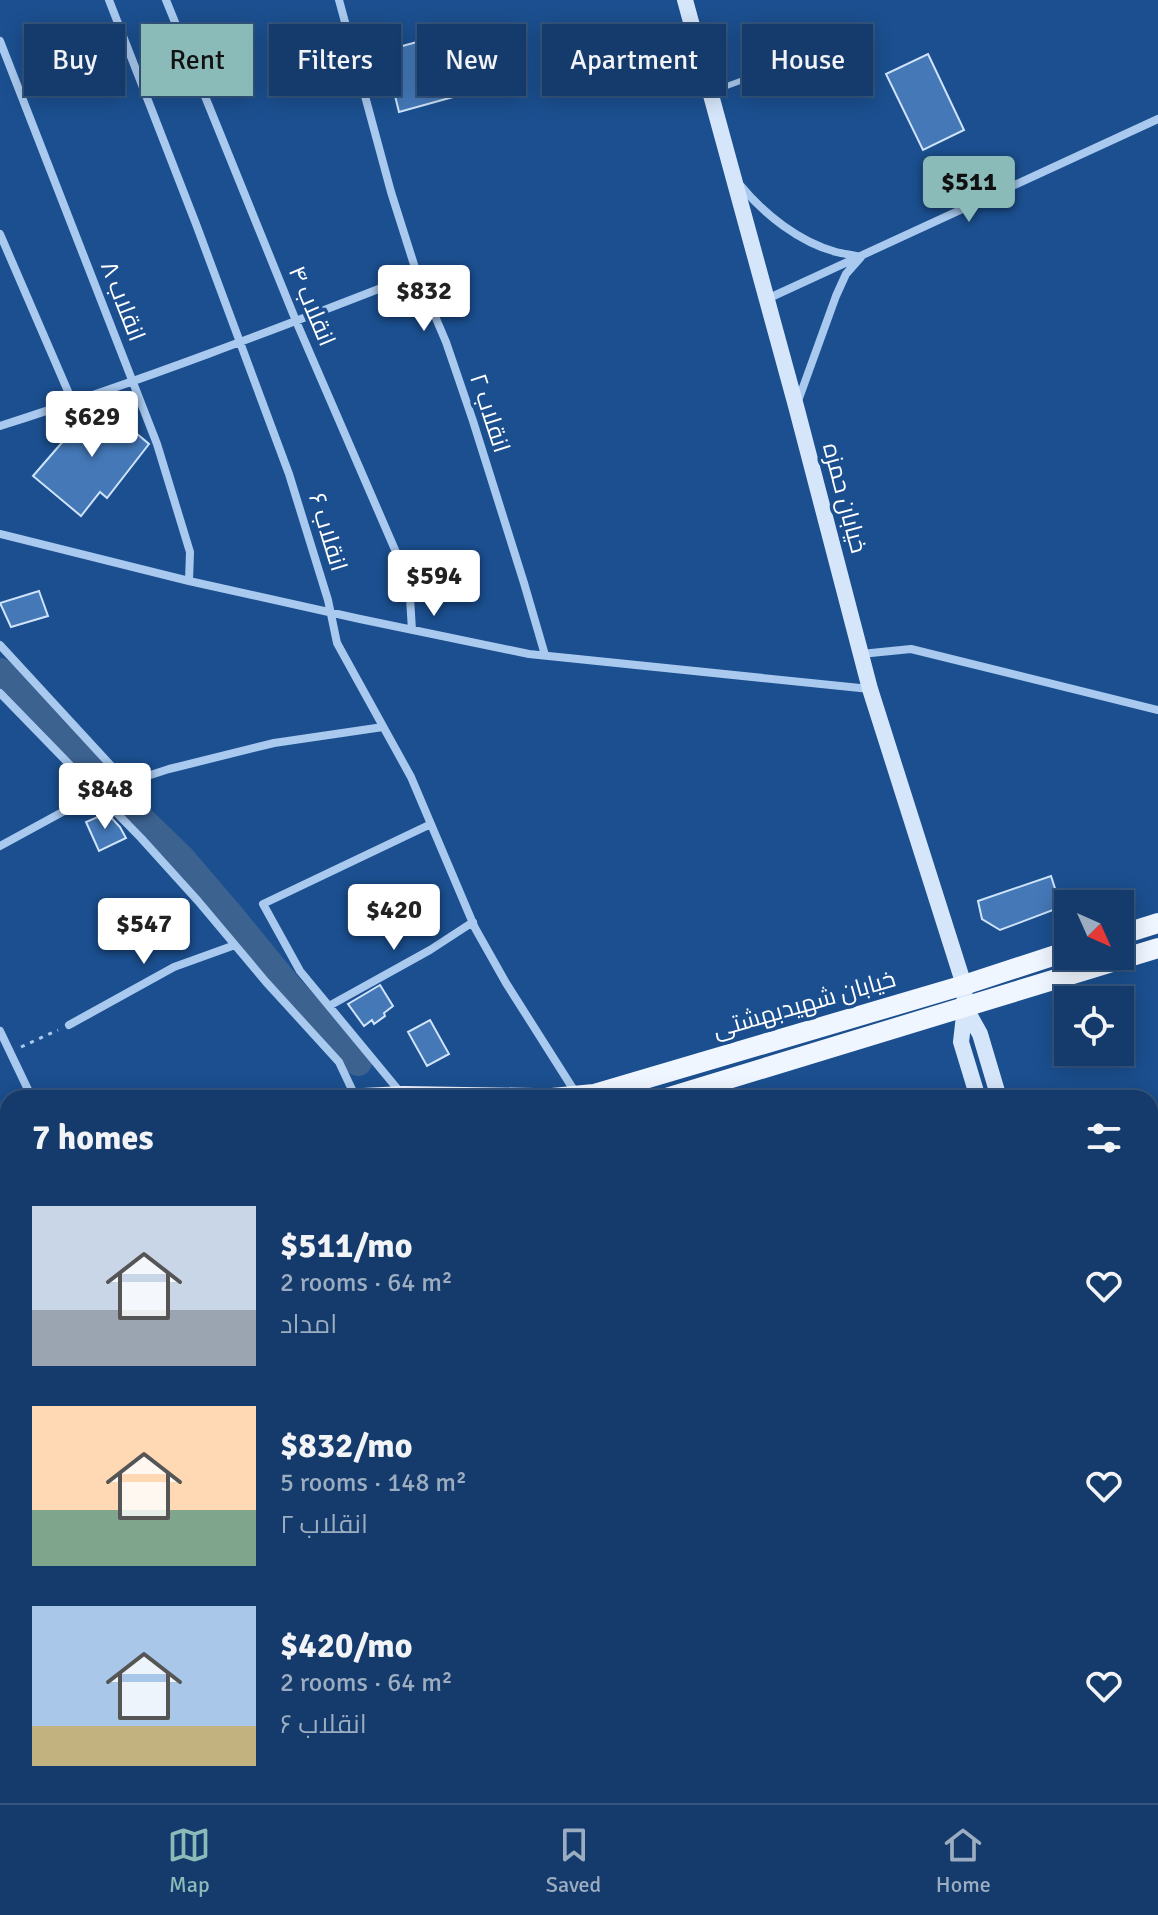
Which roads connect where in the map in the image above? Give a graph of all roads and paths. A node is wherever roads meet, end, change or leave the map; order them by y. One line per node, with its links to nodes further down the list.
1 (109, 0): 15 (street, انقلاب ۶)
2 (166, 0): 14 (street, انقلاب ۴)
3 (339, 0): 12 (street, انقلاب ۲)
4 (685, 0): 5 (main road, خیابان حمزه)
5 (691, 24)
6 (0, 41): 16 (street, انقلاب ۸)
7 (710, 96): 9 (main road, خیابان حمزه)
8 (1158, 119): 11 (street)
9 (732, 175): 11 (street); 13 (main road, خیابان حمزه)
10 (0, 234): 17 (street)
11 (861, 257): 13 (street); 18 (street)
12 (417, 274): 14 (street); 26 (street, انقلاب ۲)
13 (767, 299): 18 (main road, خیابان حمزه)
14 (296, 321): 15 (street); 23 (street, انقلاب ۴)
15 (241, 343): 16 (street); 22 (street, انقلاب ۶)
16 (133, 381): 17 (street); 21 (street, انقلاب ۸)
17 (73, 403): 19 (street)
18 (796, 406): 25 (main road, خیابان حمزه)
19 (0, 426)
20 (0, 534): 21 (street)
21 (189, 581): 22 (street)
22 (331, 613): 23 (street); 30 (street, انقلاب ۶)
23 (412, 630): 26 (street)
24 (0, 645): 31 (street)
25 (861, 654): 27 (main road, خیابان حمزه); 29 (street)
26 (545, 655): 27 (street)
27 (870, 689): 41 (main road, خیابان حمزه)
28 (1, 697): 32 (street)
29 (1158, 710)
30 (383, 727): 31 (street); 33 (street, انقلاب ۶)
31 (127, 783): 32 (street)
32 (97, 793): 34 (street); 38 (street)
33 (431, 824): 35 (street, انقلاب ۶); 42 (street)
34 (0, 846)
35 (473, 922): 42 (street); 50 (street, انقلاب ۶)
36 (1158, 923): 37 (main road)
37 (1134, 931)
38 (235, 945): 44 (street); 48 (street)
39 (1158, 948): 43 (main road, خیابان شهیدبهشتی)
40 (1054, 956): 41 (main road, خیابان شهیدبهشتی)
41 (964, 985): 43 (main road, خیابان حمزه); 51 (main road, خیابان شهیدبهشتی)
42 (329, 1006): 49 (street)
43 (965, 1007): 52 (main road, خیابان شهیدبهشتی); 53 (main road, خیابان حمزه); 54 (main road, خیابان حمزه)
44 (69, 1025): 46 (path)
45 (0, 1031): 46 (street)
46 (10, 1052): 47 (street)
47 (28, 1090)
48 (360, 1090)
49 (398, 1090)
50 (574, 1090)
51 (608, 1090)
52 (692, 1090)
53 (976, 1090)
54 (997, 1090)

